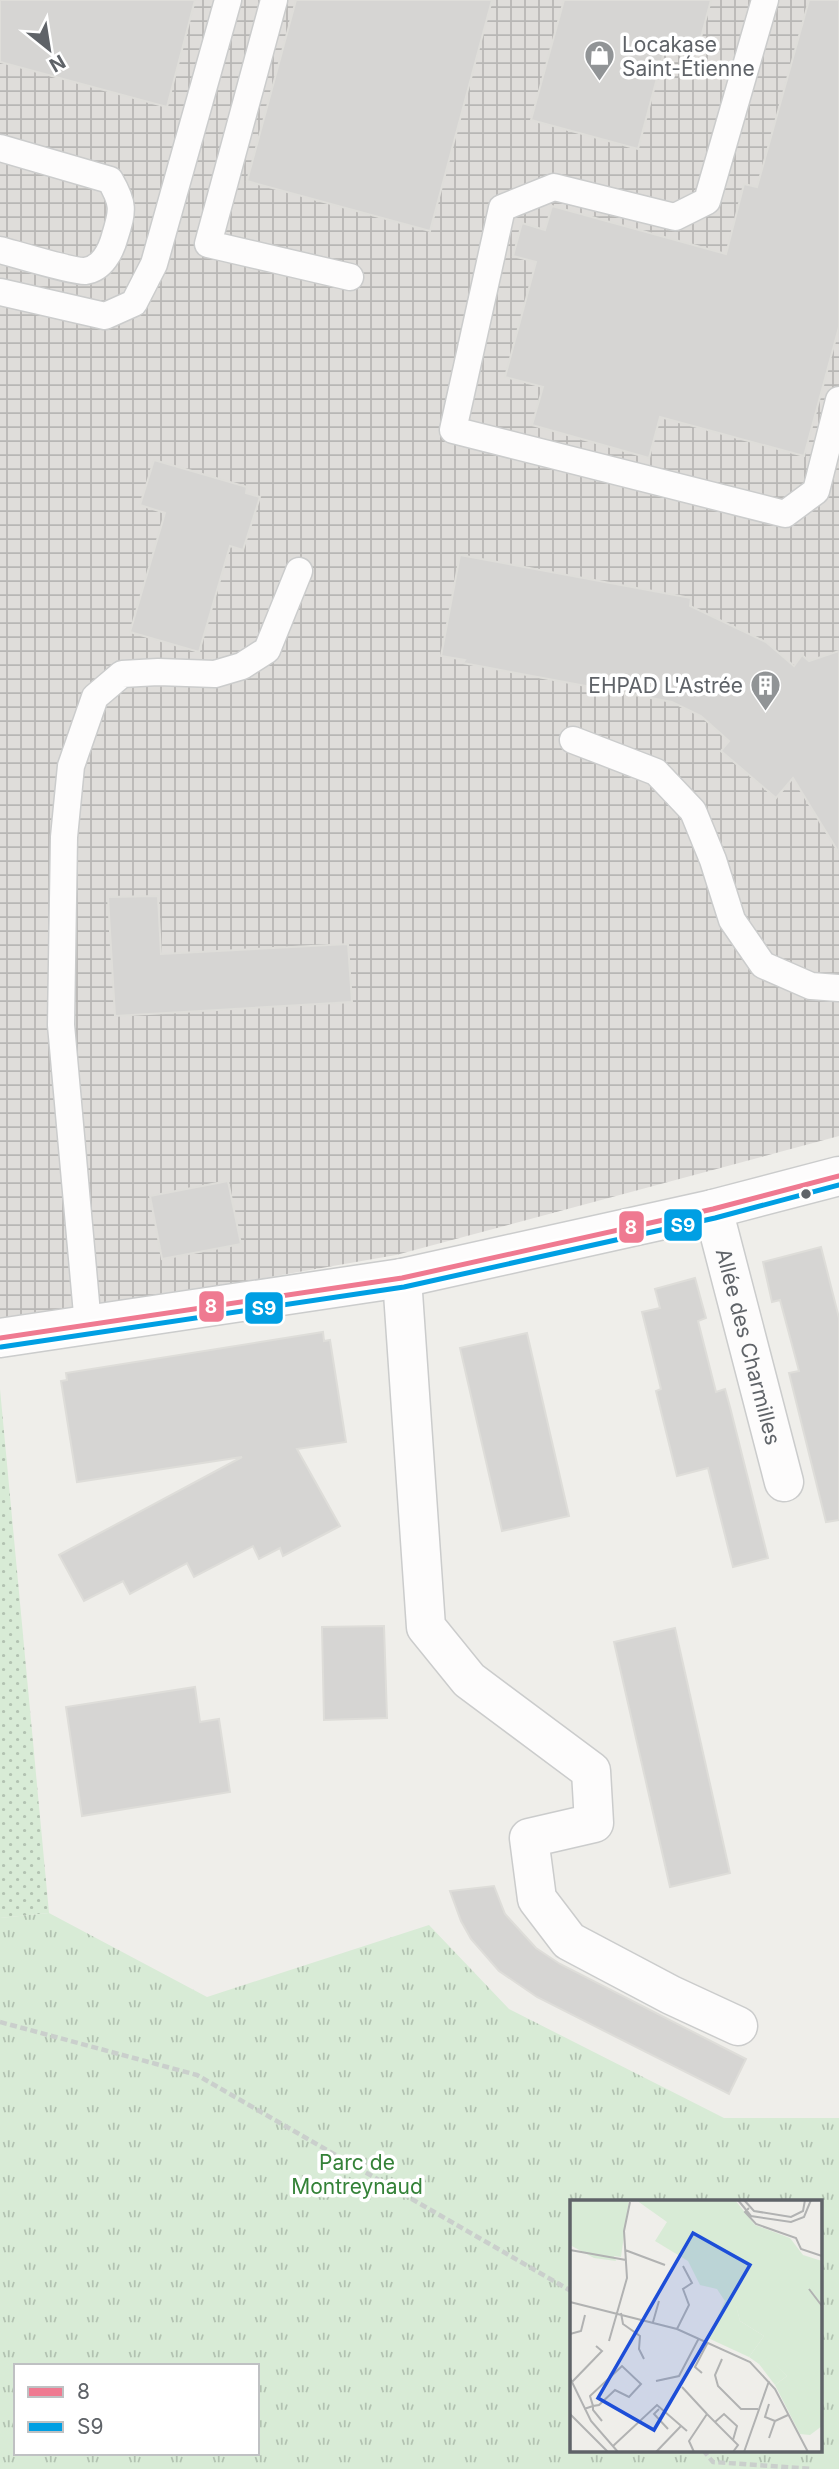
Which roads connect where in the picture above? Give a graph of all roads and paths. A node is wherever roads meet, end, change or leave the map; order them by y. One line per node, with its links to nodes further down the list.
1 (228, 0): 7 (lane)
2 (274, 0): 6 (lane)
3 (765, 0): 8 (lane)
4 (0, 148): 5 (lane)
5 (0, 250)
6 (350, 277)
7 (0, 292)
8 (839, 400)
9 (299, 571): 15 (lane)
10 (573, 740): 11 (lane)
11 (839, 988)
12 (839, 1176): 13 (street)
13 (713, 1209): 14 (street); 17 (street, Allée des Charmilles)
14 (402, 1278): 15 (street); 19 (street)
15 (88, 1325): 16 (street)
16 (0, 1338)
17 (784, 1482)
18 (0, 2022): 20 (path)
19 (738, 2026)
20 (570, 2290)
21 (705, 2452): 22 (path)
22 (812, 2469)

